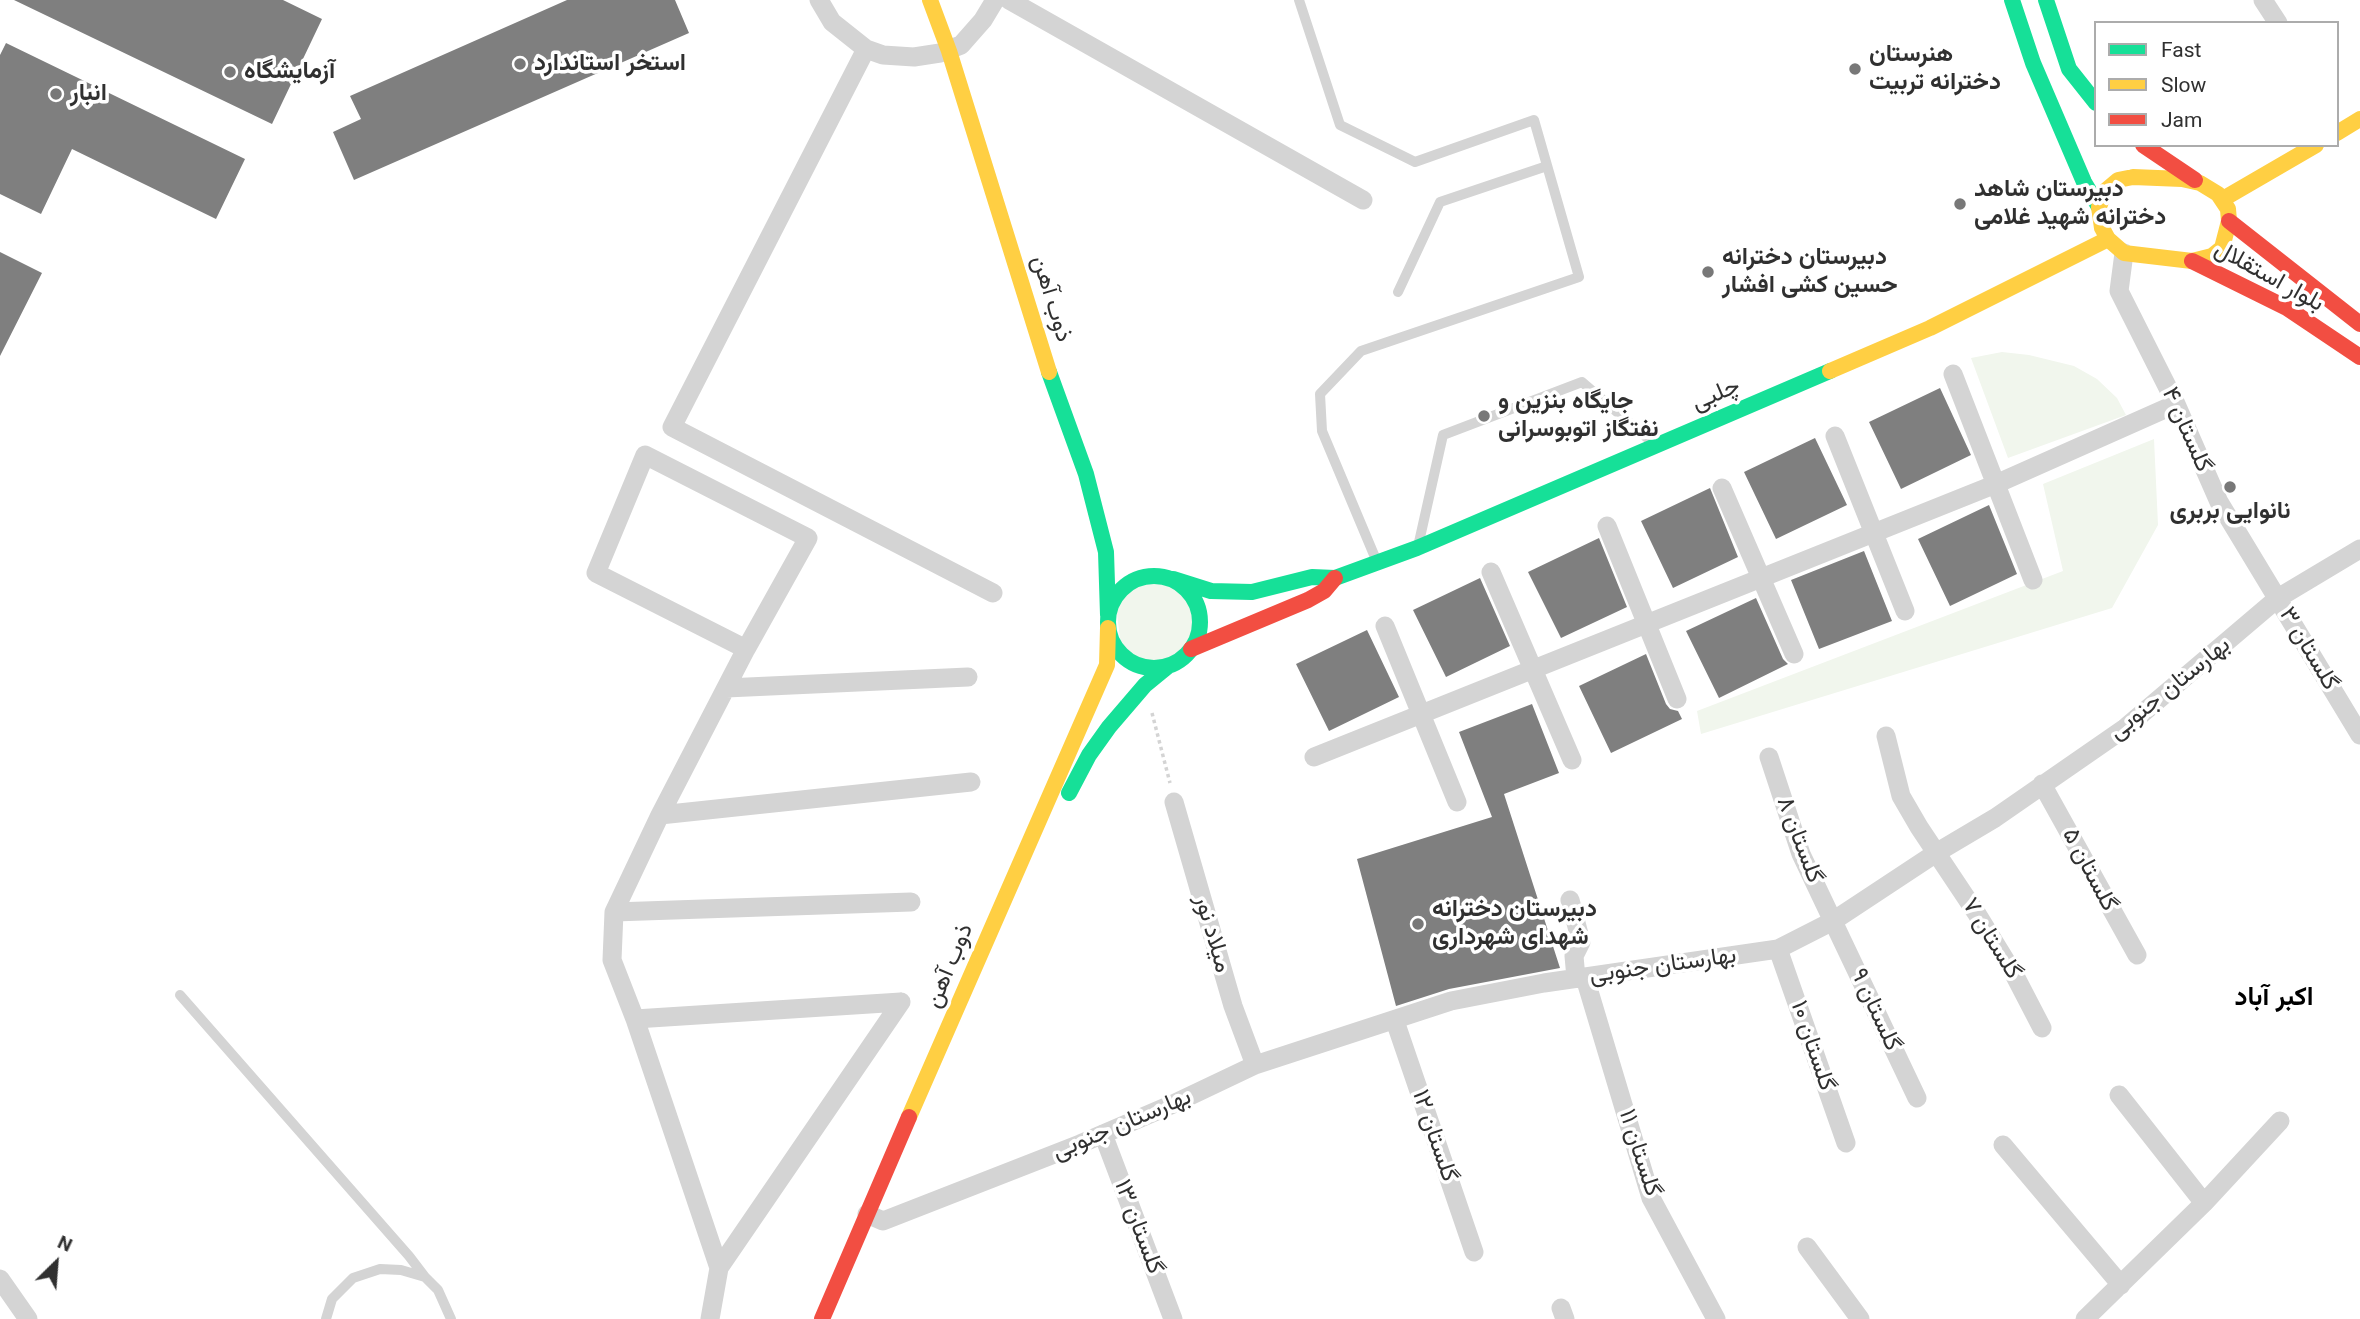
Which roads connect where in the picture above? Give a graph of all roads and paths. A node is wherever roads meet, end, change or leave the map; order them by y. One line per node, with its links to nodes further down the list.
1 (819, 0): 10 (street)
2 (930, 0): 11 (main road, ذوب آهن)
3 (995, 0): 11 (street)
4 (1009, 0): 18 (street)
5 (1298, 0): 15 (lane)
6 (2012, 0): 19 (main road)
7 (2046, 0): 12 (main road)
8 (2263, 0): 9 (street)
9 (2277, 21)
10 (866, 49): 11 (street); 43 (street)
11 (949, 51): 46 (main road, ذوب آهن)
12 (2094, 100)
13 (2146, 147): 16 (main road)
14 (2313, 147): 17 (main road)
15 (1547, 166): 24 (lane); 37 (lane)
16 (2200, 183): 17 (main road); 19 (main road)
17 (2223, 199): 20 (main road)
18 (1363, 200)
19 (2099, 207): 21 (main road)
20 (2229, 221): 23 (main road); 25 (main road, بلوار استقلال)
21 (2108, 239): 22 (main road); 30 (main road, چلبی)
22 (2124, 253): 23 (main road); 28 (street, گلستان ۴)
23 (2192, 261): 26 (main road, بلوار استقلال)
24 (1398, 292)
25 (2360, 324)
26 (2360, 358)
27 (1953, 374): 31 (street)
28 (2176, 404): 31 (street); 44 (street, گلستان ۴)
29 (1835, 436): 34 (street)
30 (1656, 446): 35 (main road, چلبی); 35 (lane)
31 (1996, 484): 34 (street); 42 (street)
32 (1722, 488): 41 (street)
33 (1607, 526): 47 (street)
34 (1874, 533): 41 (street); 45 (street)
35 (1418, 548): 37 (main road, چلبی)
36 (2360, 549): 44 (street, بهارستان جنوبی)
37 (1377, 563): 39 (main road, چلبی)
38 (1491, 572): 53 (street)
39 (1335, 578): 40 (main road); 50 (main road)
40 (1173, 579): 46 (main road); 50 (main road)
41 (1760, 579): 47 (street); 51 (street)
42 (2033, 580)
43 (993, 593)
44 (2278, 598): 59 (street, گلستان ۳); 65 (street, بهارستان جنوبی)
45 (1905, 611)
46 (1108, 622): 52 (main road); 91 (main road, ذوب آهن)
47 (1647, 624): 53 (street); 57 (street)
48 (1385, 626): 58 (street)
49 (746, 649): 49 (street); 56 (street)
50 (1191, 649): 52 (main road)
51 (1794, 654)
52 (1167, 667): 55 (main road, ذوب آهن)
53 (1535, 669): 58 (street); 63 (street)
54 (968, 677): 56 (street)
55 (1144, 685): 67 (path); 77 (main road, ذوب آهن)
56 (726, 688): 68 (street)
57 (1676, 699)
58 (1421, 714): 61 (street); 66 (street)
59 (2360, 735)
60 (1886, 736): 69 (street, گلستان ۷)
61 (1314, 757)
62 (1769, 757): 73 (street, گلستان ۸)
63 (1572, 760)
64 (971, 782): 68 (street)
65 (2042, 784): 69 (street, بهارستان جنوبی); 75 (street, گلستان ۵)
66 (1458, 802)
67 (1174, 803): 82 (street, میلاد نور)
68 (660, 815): 72 (street)
69 (1936, 853): 73 (street, بهارستان جنوبی); 81 (street, گلستان ۷)
70 (1570, 900): 76 (street)
71 (911, 902): 72 (street)
72 (614, 912): 79 (street)
73 (1833, 922): 74 (street, بهارستان جنوبی); 84 (street, گلستان ۹)
74 (1778, 949): 76 (street, بهارستان جنوبی); 87 (street, گلستان ۱۰)
75 (2137, 955)
76 (1580, 978): 80 (street, بهارستان جنوبی); 104 (street, گلستان ۱۱)
77 (982, 990)
78 (180, 995): 95 (lane)
79 (635, 1019): 94 (street); 94 (street)
80 (1395, 1021): 82 (street, بهارستان جنوبی); 93 (street, گلستان ۱۲)
81 (2042, 1028)
82 (1255, 1065): 86 (street, بهارستان جنوبی)
83 (2119, 1095): 90 (street)
84 (1917, 1098)
85 (2280, 1121): 90 (street)
86 (1103, 1134): 91 (street, بهارستان جنوبی); 103 (street, گلستان ۱۳)
87 (1846, 1143)
88 (2003, 1145): 97 (street)
89 (893, 1198): 91 (main road, ذوب آهن)
90 (2204, 1203): 97 (street)
91 (876, 1223): 102 (main road, ذوب آهن)
92 (1807, 1247): 105 (street)
93 (1474, 1252)
94 (719, 1268): 101 (street)
95 (425, 1277): 99 (lane); 100 (lane)
96 (0, 1279): 98 (street)
97 (2121, 1285): 106 (street)
98 (28, 1319)
99 (326, 1319)
100 (451, 1319)
101 (710, 1319)
102 (822, 1319)
103 (1173, 1319)
104 (1716, 1319)
105 (1860, 1319)
106 (2085, 1319)

